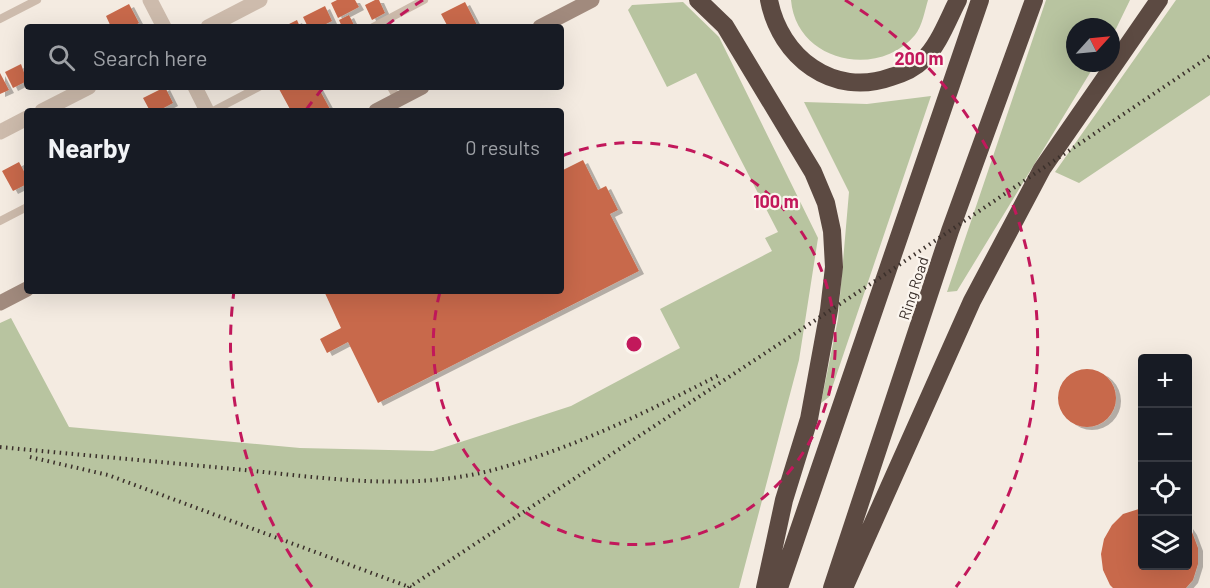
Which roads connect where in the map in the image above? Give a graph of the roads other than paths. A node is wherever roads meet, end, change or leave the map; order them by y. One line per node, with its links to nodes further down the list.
1 (37, 0): 14 (lane)
2 (150, 0): 15 (street)
3 (260, 0): 16 (street)
4 (424, 0): 17 (lane)
5 (592, 0): 18 (main road)
6 (698, 0): 19 (highway)
7 (717, 0): 19 (highway)
8 (769, 0): 9 (highway)
9 (958, 0)
10 (980, 0): 36 (highway, Ring Road)
11 (1034, 0): 37 (highway, Ring Road)
12 (1149, 0): 20 (highway)
13 (1160, 0): 20 (highway)
14 (0, 20)
15 (162, 24)
16 (214, 24)
17 (379, 24)
18 (546, 24)
19 (725, 26): 35 (highway)
20 (1130, 42): 38 (highway)
21 (84, 90): 25 (street)
22 (196, 90): 26 (street)
23 (253, 90): 27 (lane)
24 (394, 93): 28 (main road)
25 (48, 108)
26 (206, 108)
27 (219, 108)
28 (379, 108)
29 (24, 120): 30 (street)
30 (0, 132)
31 (24, 209): 32 (lane)
32 (0, 221)
33 (24, 291): 34 (main road)
34 (0, 303)
35 (765, 588)
36 (779, 588)
37 (832, 588)
38 (844, 588)

